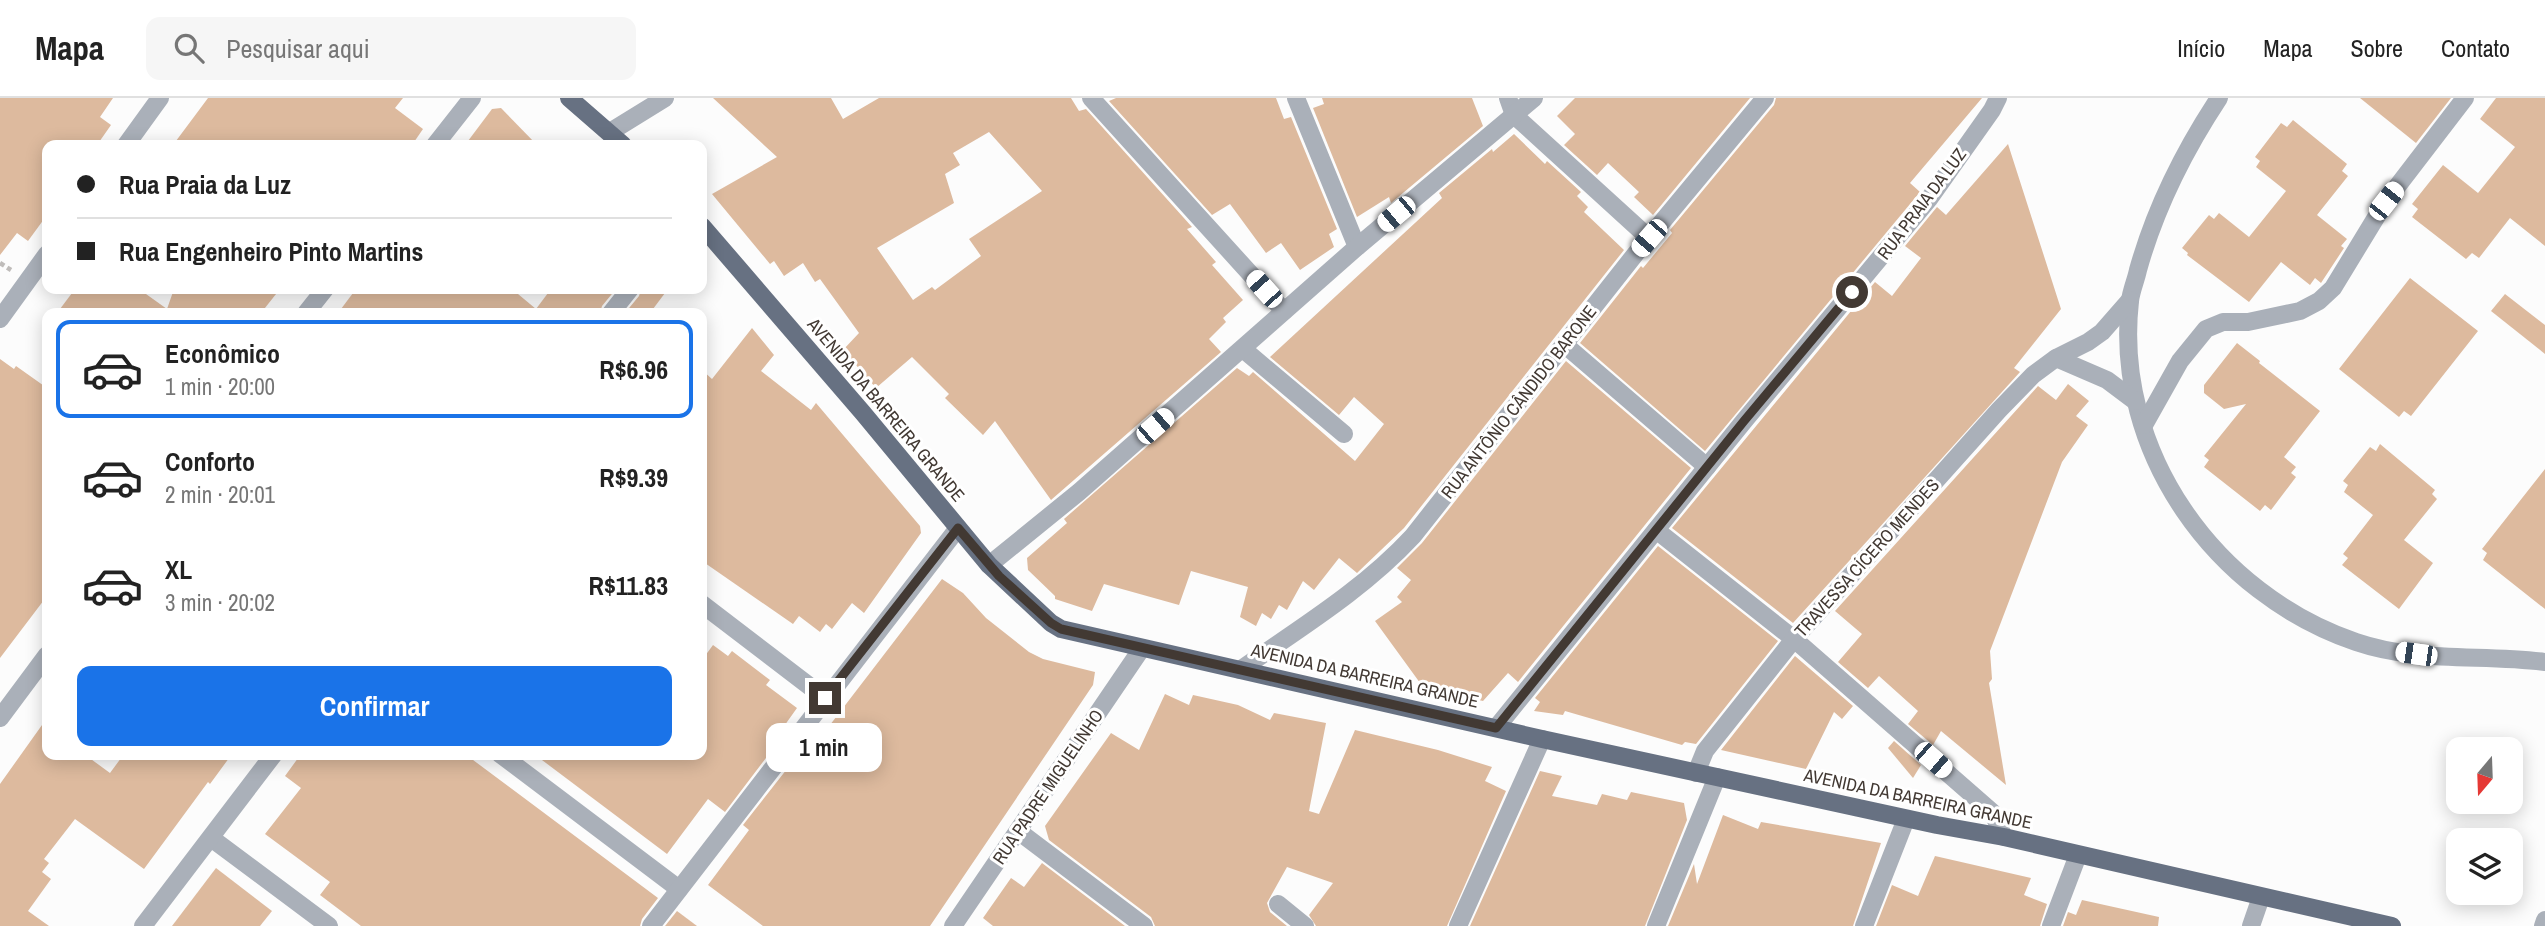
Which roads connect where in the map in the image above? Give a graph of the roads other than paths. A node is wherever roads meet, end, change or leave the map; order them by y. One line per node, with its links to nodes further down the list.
1 (160, 98): 14 (street)
2 (472, 98): 15 (street)
3 (569, 98): 13 (main road)
4 (664, 98): 13 (street)
5 (1091, 98): 26 (street)
6 (1296, 98): 19 (street)
7 (1534, 98): 12 (street)
8 (1765, 98): 18 (street, RUA ANTÔNIO CÂNDIDO BARONE)
9 (1998, 98): 34 (street, RUA PRAIA DA LUZ)
10 (2219, 98): 23 (street)
11 (2465, 98): 32 (street)
12 (1511, 106): 18 (street); 19 (street)
13 (610, 132): 16 (main road)
14 (130, 140)
15 (439, 140)
16 (618, 140)
17 (707, 232): 35 (main road, AVENIDA DA BARREIRA GRANDE)
18 (1649, 238): 28 (street, RUA ANTÔNIO CÂNDIDO BARONE)
19 (1357, 247): 26 (street)
20 (42, 261): 27 (street)
21 (321, 294): 24 (street)
22 (626, 294): 25 (street)
23 (2130, 300): 30 (street, TRAVESSA CÍCERO MENDES); 31 (street)
24 (310, 308)
25 (615, 308)
26 (1284, 311): 29 (street)
27 (0, 319)
28 (1565, 345): 34 (street); 43 (street, RUA ANTÔNIO CÂNDIDO BARONE)
29 (1243, 349): 33 (street); 37 (street)
30 (2056, 358): 31 (street); 39 (street, TRAVESSA CÍCERO MENDES)
31 (2135, 401): 32 (street)
32 (2144, 425): 42 (street)
33 (1344, 434)
34 (1707, 467): 36 (street, RUA PRAIA DA LUZ)
35 (958, 528): 37 (main road, AVENIDA DA BARREIRA GRANDE); 44 (street)
36 (1656, 530): 39 (street); 46 (street, RUA PRAIA DA LUZ)
37 (989, 565): 40 (main road, AVENIDA DA BARREIRA GRANDE)
38 (707, 608): 44 (street)
39 (1794, 639): 50 (street, TRAVESSA CÍCERO MENDES); 54 (street)
40 (1142, 648): 43 (main road, AVENIDA DA BARREIRA GRANDE); 53 (street, RUA PADRE MIGUELINHO)
41 (42, 662): 45 (street)
42 (2545, 662)
43 (1240, 670): 46 (main road, AVENIDA DA BARREIRA GRANDE)
44 (825, 698): 57 (street)
45 (0, 718)
46 (1496, 728): 47 (main road, AVENIDA DA BARREIRA GRANDE)
47 (1542, 738): 50 (main road, AVENIDA DA BARREIRA GRANDE); 67 (street)
48 (270, 760): 55 (street)
49 (508, 760): 57 (street)
50 (1696, 773): 51 (main road, AVENIDA DA BARREIRA GRANDE)
51 (1717, 777): 52 (main road, AVENIDA DA BARREIRA GRANDE); 68 (street)
52 (1906, 819): 54 (main road, AVENIDA DA BARREIRA GRANDE); 69 (street)
53 (1018, 831): 64 (street, RUA PADRE MIGUELINHO); 65 (street)
54 (2004, 837): 56 (main road, AVENIDA DA BARREIRA GRANDE)
55 (211, 838): 61 (street); 62 (street)
56 (2078, 855): 58 (main road, AVENIDA DA BARREIRA GRANDE); 70 (street)
57 (679, 889): 63 (street)
58 (2261, 897): 71 (street); 72 (main road, AVENIDA DA BARREIRA GRANDE)
59 (1278, 904): 66 (street)
60 (2545, 920): 73 (street)
61 (143, 926)
62 (329, 926)
63 (651, 926)
64 (953, 926)
65 (1144, 926)
66 (1305, 926)
67 (1458, 926)
68 (1656, 926)
69 (1864, 926)
70 (2051, 926)
71 (2251, 926)
72 (2392, 926)
73 (2543, 926)

